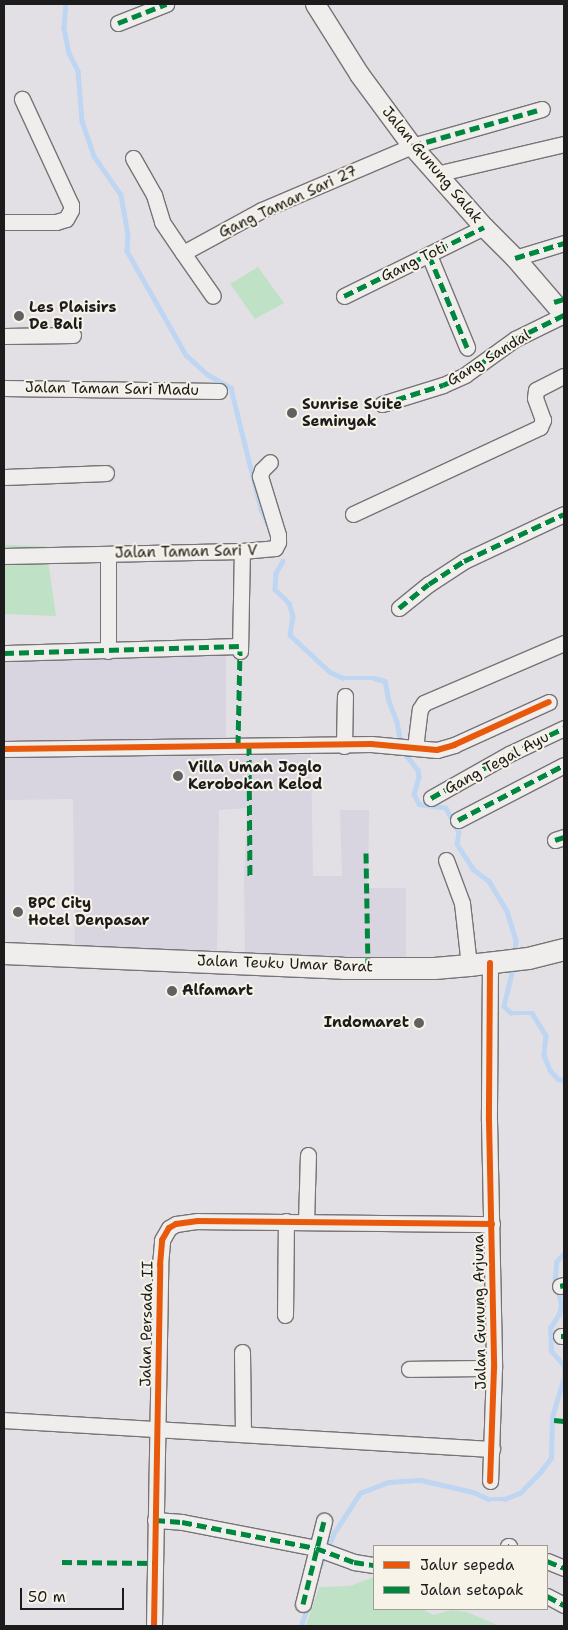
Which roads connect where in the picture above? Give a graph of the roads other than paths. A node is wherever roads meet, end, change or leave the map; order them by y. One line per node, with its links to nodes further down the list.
1 (166, 4): 3 (street)
2 (316, 4): 7 (street, Jalan Gunung Salak)
3 (118, 23)
4 (22, 99): 10 (street)
5 (542, 109): 7 (street, Gang Taman Sari 27)
6 (564, 144): 9 (street)
7 (412, 146): 9 (street, Jalan Gunung Salak); 13 (street, Gang Taman Sari 27)
8 (133, 158): 13 (street)
9 (436, 174): 11 (street, Jalan Gunung Salak)
10 (4, 222)
11 (484, 227): 14 (street, Gang Toti); 15 (street, Jalan Gunung Salak)
12 (564, 243): 15 (street)
13 (183, 253): 16 (street)
14 (428, 255): 17 (street, Gang Toti); 21 (street)
15 (515, 258): 18 (street, Jalan Gunung Salak)
16 (213, 296)
17 (344, 296)
18 (562, 308): 25 (street, Gang Sandal)
19 (73, 335): 20 (street)
20 (4, 336)
21 (466, 346)
22 (564, 376): 29 (street)
23 (4, 388): 24 (street, Jalan Taman Sari Madu)
24 (219, 391)
25 (382, 404)
26 (270, 462): 31 (street, Jalan Taman Sari V)
27 (106, 473): 28 (street)
28 (4, 477)
29 (353, 514)
30 (564, 514): 34 (street)
31 (242, 551): 32 (street, Jalan Taman Sari V); 36 (street)
32 (108, 554): 33 (street, Jalan Taman Sari V); 36 (street)
33 (4, 556)
34 (399, 608)
35 (564, 642): 42 (street)
36 (108, 651): 37 (street)
37 (4, 653)
38 (345, 696): 41 (street)
39 (549, 702): 42 (street)
40 (564, 728): 45 (street, Gang Tegal Ayu)
41 (344, 746): 42 (street); 43 (street)
42 (412, 747)
43 (4, 750)
44 (564, 765): 46 (street)
45 (431, 798)
46 (458, 820)
47 (446, 860): 50 (street, Jalan Gunung Arjuna)
48 (564, 949): 50 (main road, Jalan Teuku Umar Barat)
49 (4, 952): 50 (main road, Jalan Teuku Umar Barat)
50 (485, 963): 54 (street, Jalan Gunung Arjuna)
51 (308, 1155): 53 (street)
52 (286, 1221): 53 (street, Jalan Persada II); 55 (street); 60 (street, Jalan Persada II)
53 (306, 1222): 54 (street, Jalan Persada II)
54 (492, 1224): 57 (street, Jalan Gunung Arjuna)
55 (285, 1314)
56 (242, 1352): 61 (street)
57 (494, 1368): 58 (street); 62 (street, Jalan Gunung Arjuna)
58 (409, 1369)
59 (4, 1420): 60 (street)
60 (158, 1429): 61 (street); 64 (street, Jalan Persada II)
61 (243, 1433): 62 (street)
62 (492, 1449): 63 (street, Jalan Gunung Arjuna)
63 (490, 1481)
64 (155, 1520): 66 (street); 73 (street, Jalan Persada II)
65 (324, 1521): 66 (street)
66 (324, 1550): 68 (street); 71 (street)
67 (548, 1561): 69 (street)
68 (373, 1565)
69 (564, 1568)
70 (548, 1597): 72 (street)
71 (303, 1604)
72 (564, 1605)
73 (154, 1626)

